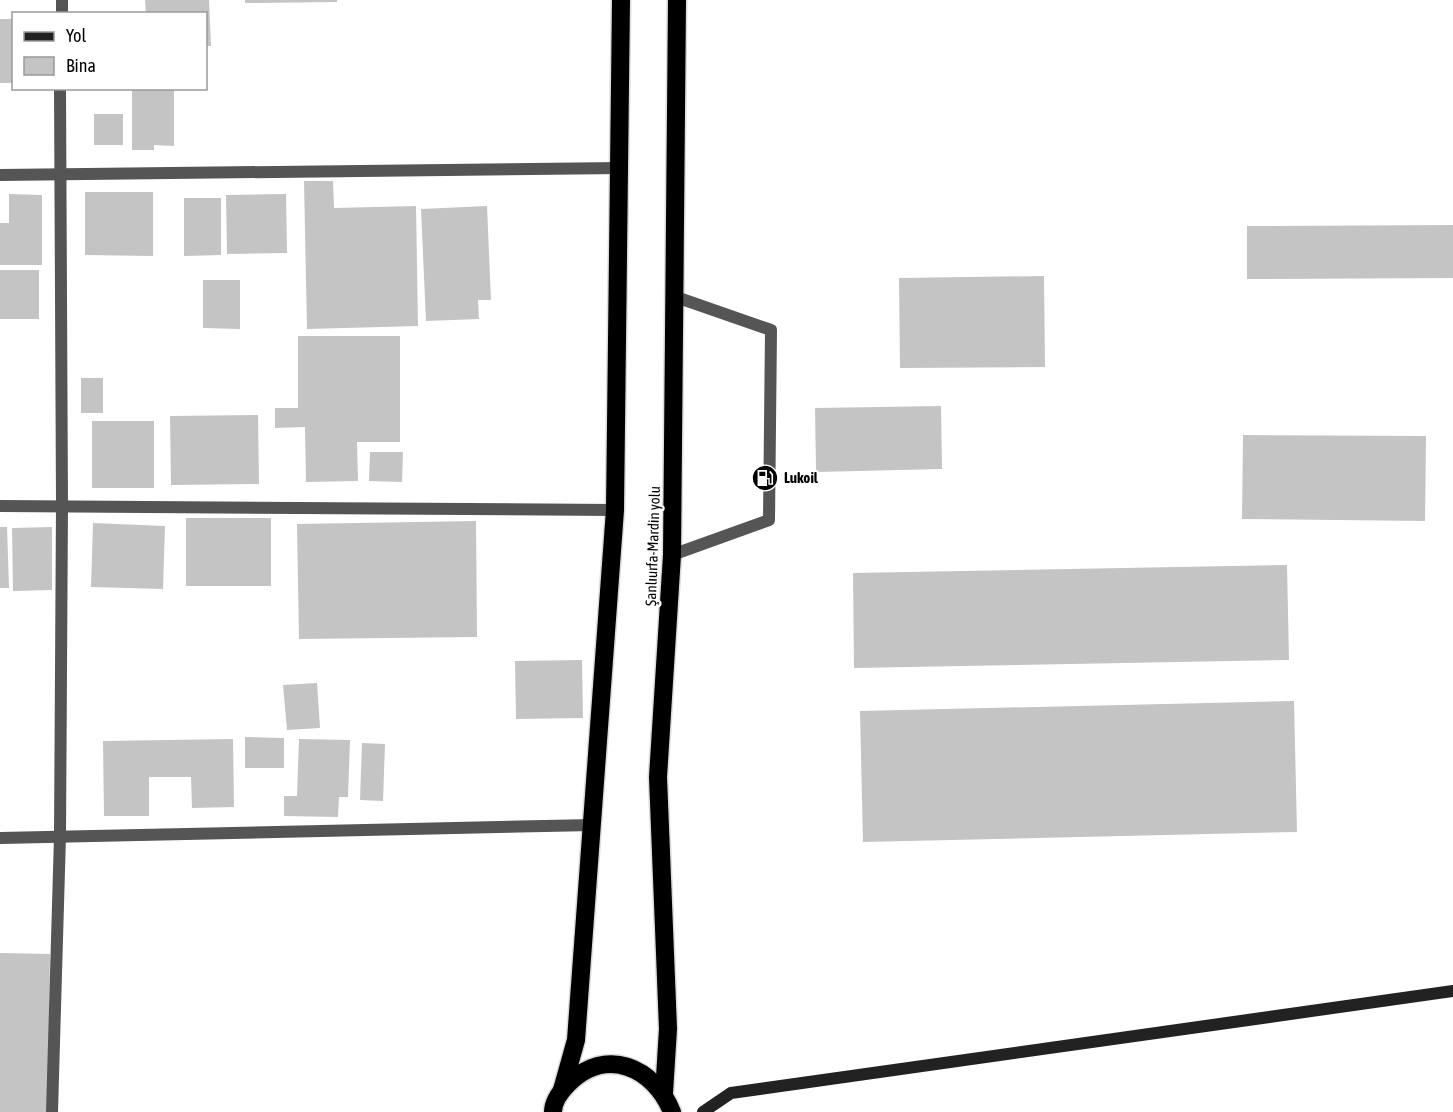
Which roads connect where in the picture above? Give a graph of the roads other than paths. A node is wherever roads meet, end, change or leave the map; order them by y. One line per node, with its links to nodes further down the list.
1 (621, 0): 4 (highway)
2 (677, 0): 7 (highway, Şanlıurfa-Mardin yolu)
3 (60, 90): 6 (street)
4 (621, 168): 6 (street); 10 (highway)
5 (0, 175): 6 (street)
6 (59, 175): 8 (street)
7 (676, 297): 11 (highway, Şanlıurfa-Mardin yolu); 11 (street)
8 (62, 505): 9 (street); 10 (street); 13 (street)
9 (0, 506)
10 (615, 510): 12 (highway)
11 (672, 555): 17 (highway, Şanlıurfa-Mardin yolu)
12 (593, 825): 13 (street); 16 (highway)
13 (60, 836): 14 (street); 18 (street)
14 (0, 838)
15 (1453, 991): 21 (street)
16 (562, 1090): 17 (highway); 19 (highway)
17 (664, 1093): 20 (highway)
18 (52, 1112)
19 (553, 1112)
20 (672, 1112)
21 (703, 1112)

